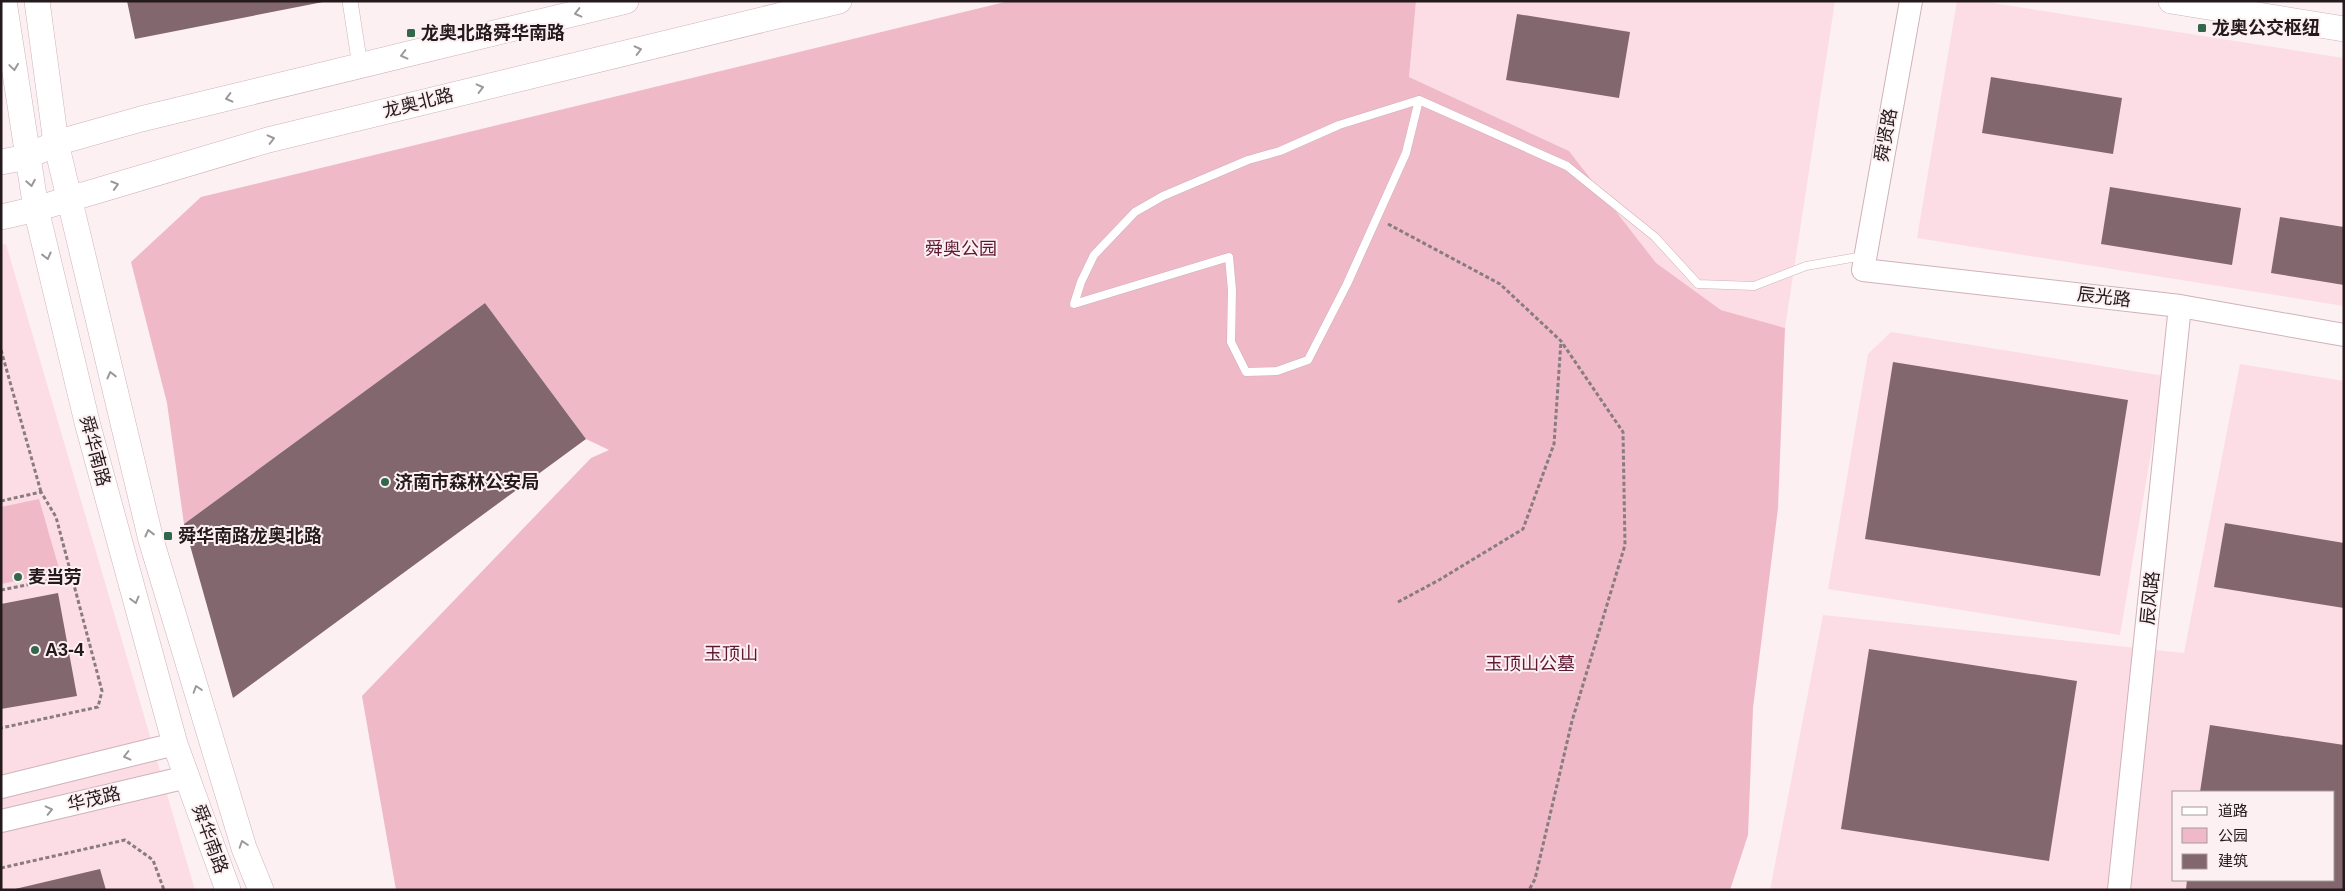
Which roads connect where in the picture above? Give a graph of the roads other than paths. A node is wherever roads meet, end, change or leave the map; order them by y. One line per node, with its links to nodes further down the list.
1 (4, 1): 12 (main road, 舜华南路, one-way to 12)
2 (37, 1): 11 (main road, 舜华南路)
3 (350, 1): 9 (street)
4 (626, 1): 9 (main road, one-way to 9)
5 (838, 1): 14 (main road, 龙奥北路, one-way to 5)
6 (1911, 1): 17 (street, 舜贤路)
7 (2171, 1): 8 (main road)
8 (2344, 29)
9 (360, 66): 11 (main road, one-way to 11)
10 (1419, 100): 10 (lane); 17 (lane)
11 (56, 143): 12 (main road); 14 (main road, 舜华南路)
12 (27, 156): 13 (main road); 15 (main road, 舜华南路, one-way to 15)
13 (1, 162)
14 (69, 199): 15 (main road, 龙奥北路); 25 (main road, 舜华南路, one-way to 14)
15 (36, 209): 16 (main road, 龙奥北路); 20 (main road, 舜华南路, one-way to 20)
16 (1, 217)
17 (1864, 262): 18 (street, 辰光路)
18 (2180, 306): 19 (street, 辰光路); 26 (street, 辰风路)
19 (2344, 335)
20 (175, 744): 21 (main road, 舜华南路); 22 (street, 华茂路, one-way to 22)
21 (186, 777): 23 (street, 华茂路, one-way to 21); 24 (main road, 舜华南路)
22 (1, 787)
23 (1, 821)
24 (228, 890)
25 (261, 890)
26 (2119, 890)

